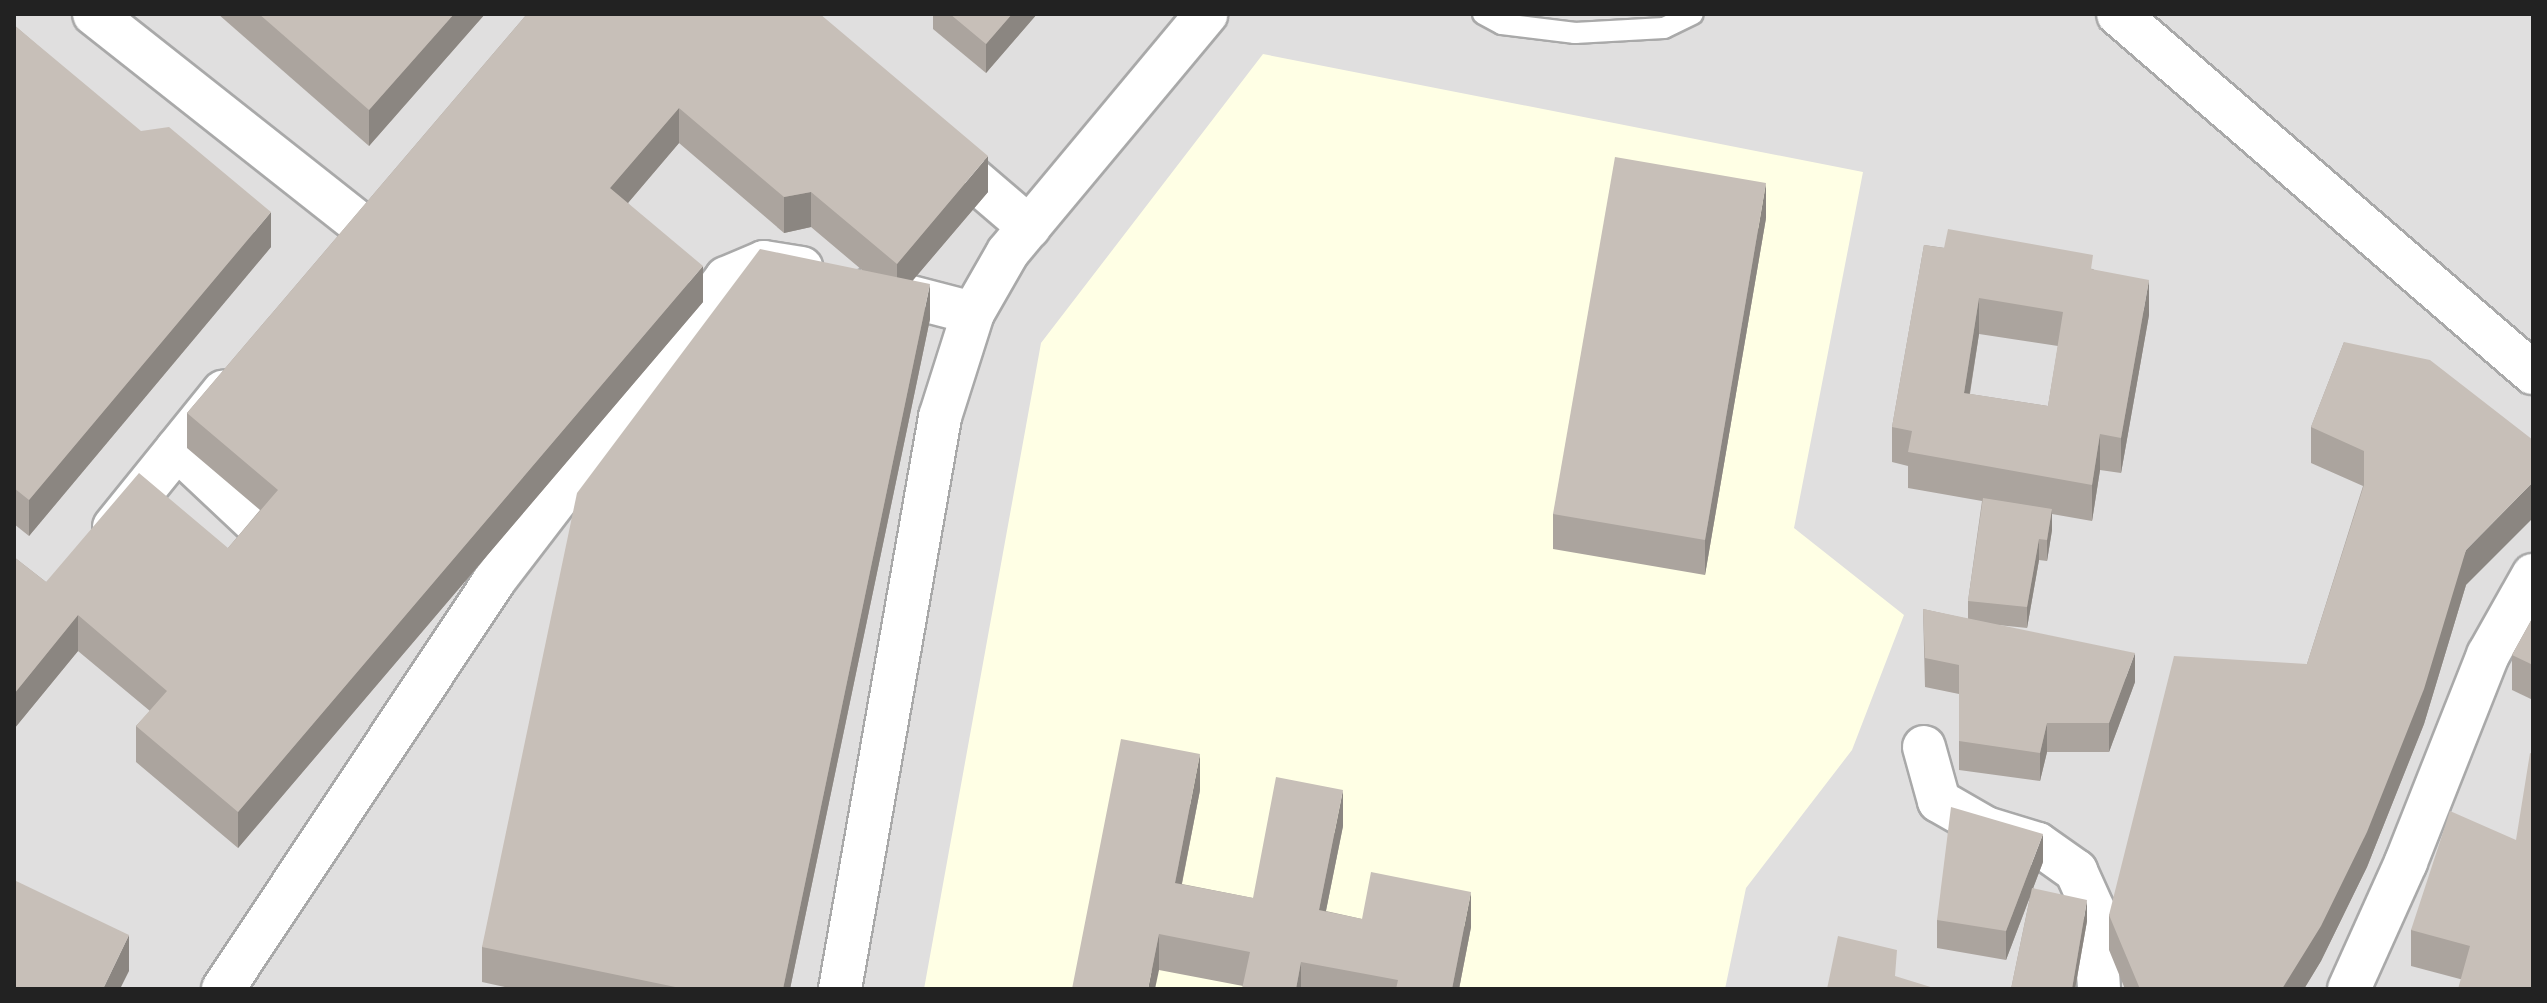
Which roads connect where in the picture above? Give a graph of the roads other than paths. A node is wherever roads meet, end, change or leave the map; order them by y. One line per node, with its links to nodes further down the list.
1 (94, 14): 8 (street)
2 (1206, 14): 7 (street)
3 (1483, 14): 4 (lane)
4 (1693, 14)
5 (2118, 14): 11 (street)
6 (911, 126): 7 (street)
7 (1029, 227): 9 (street)
8 (330, 259)
9 (973, 313): 17 (street); 18 (street)
10 (244, 366): 12 (street)
11 (2532, 369)
12 (177, 449): 13 (street); 15 (street)
13 (89, 557)
14 (2533, 575): 20 (street)
15 (324, 587)
16 (1924, 747): 19 (street)
17 (223, 989)
18 (840, 989)
19 (2099, 989)
20 (2349, 989)

